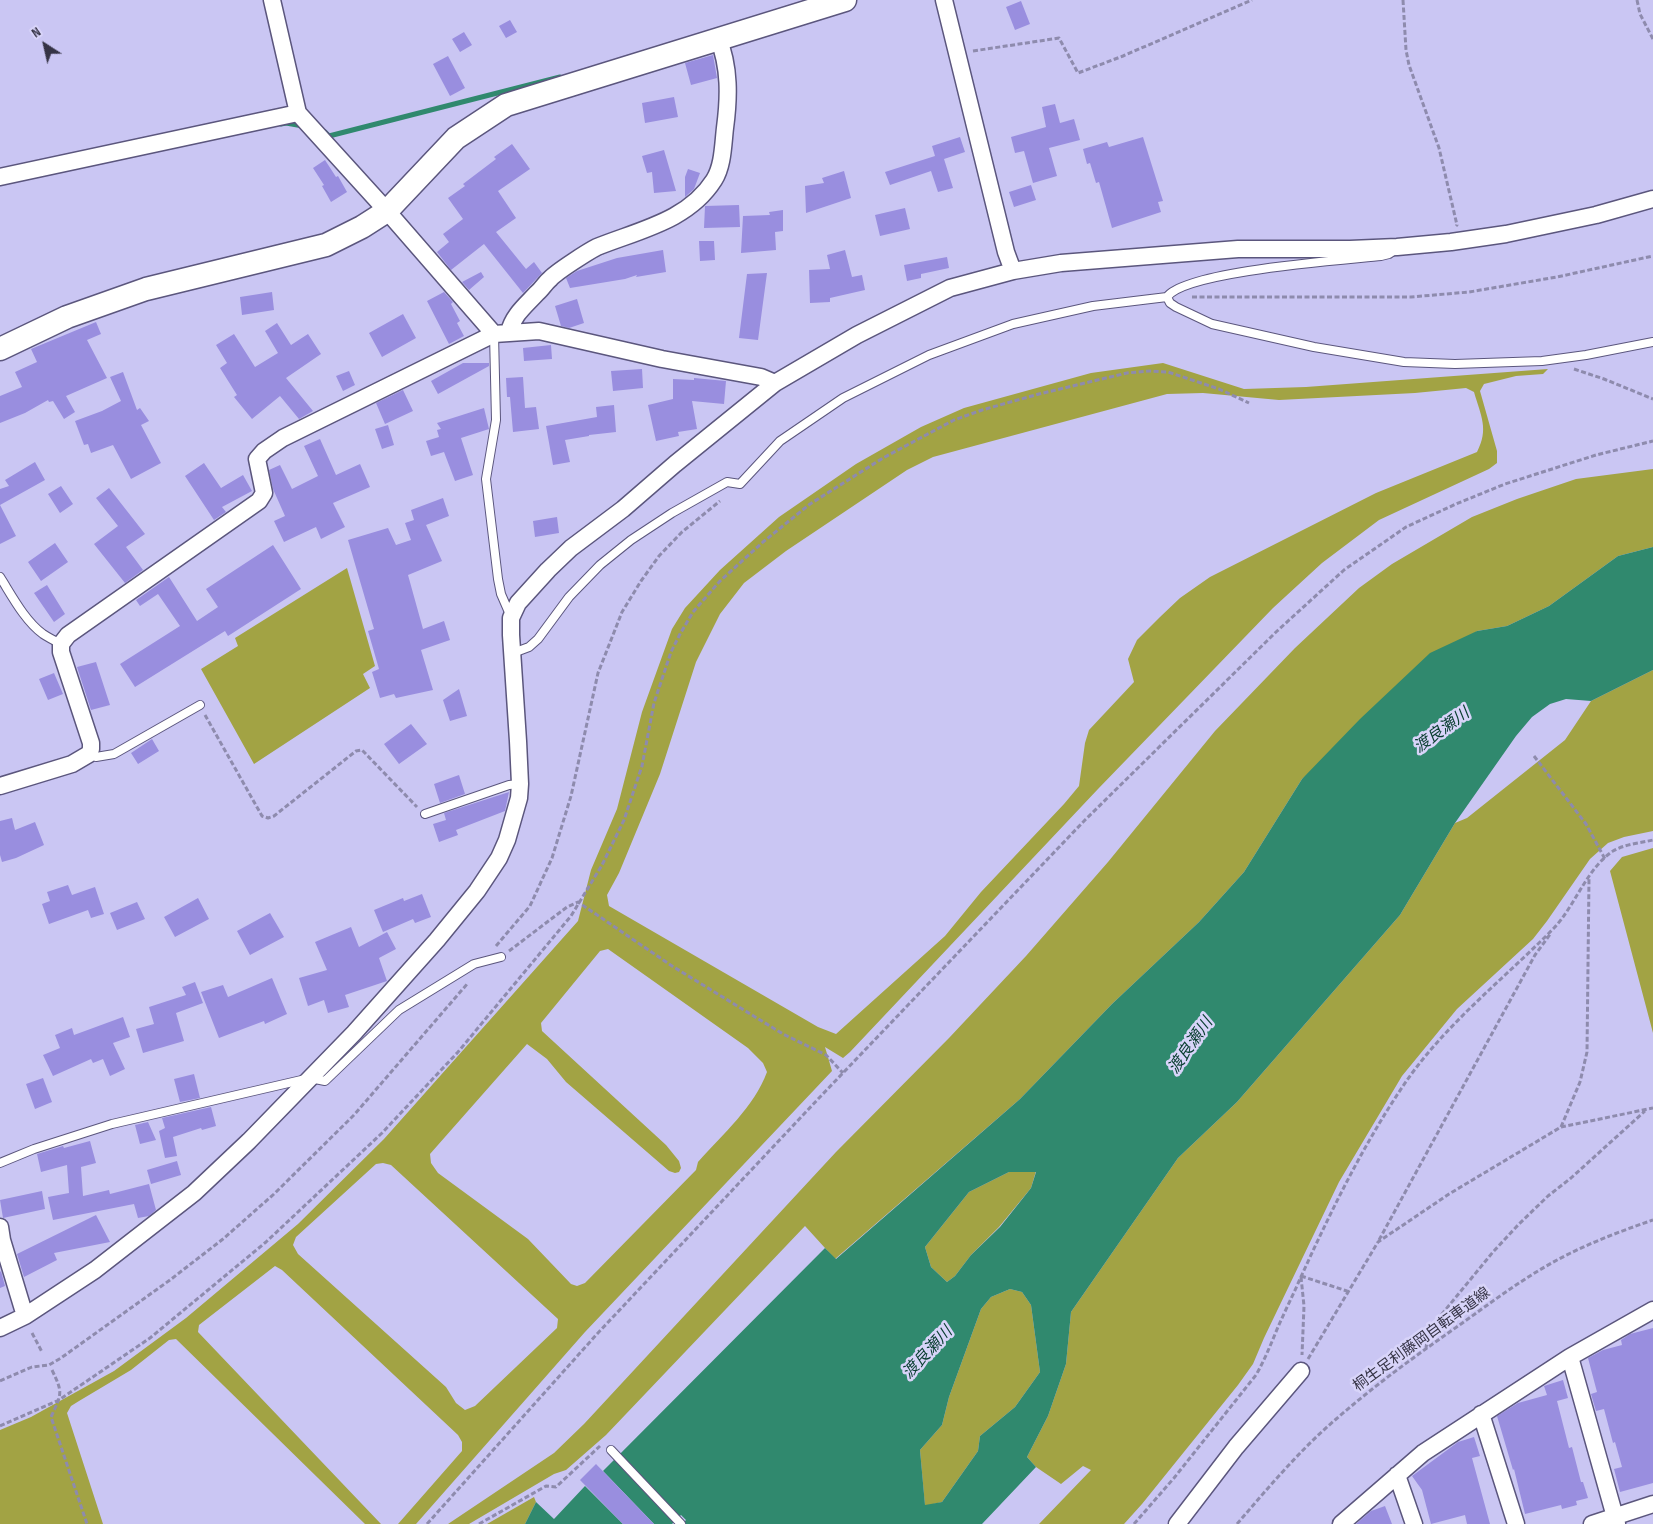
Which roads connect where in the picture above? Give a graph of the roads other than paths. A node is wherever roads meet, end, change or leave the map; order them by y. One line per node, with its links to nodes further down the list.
1 (272, 0): 5 (street)
2 (844, 0): 4 (street)
3 (944, 0): 10 (street)
4 (718, 38): 8 (street); 12 (street)
5 (298, 113): 6 (street); 8 (street)
6 (0, 177)
7 (1653, 199): 9 (street)
8 (387, 211): 12 (street); 14 (street)
9 (1397, 247): 10 (street); 11 (lane)
10 (1013, 271): 15 (street)
11 (1167, 297): 13 (lane); 19 (lane)
12 (501, 333): 15 (street); 17 (lane); 18 (street)
13 (1653, 342)
14 (0, 349)
15 (775, 383): 17 (street)
16 (0, 577): 18 (lane)
17 (511, 618): 19 (street)
18 (61, 644): 21 (street)
19 (513, 653): 22 (street)
20 (200, 706): 21 (lane)
21 (89, 754): 23 (street)
22 (520, 784): 24 (lane); 26 (street)
23 (0, 786)
24 (425, 814)
25 (501, 957): 26 (lane)
26 (310, 1078): 27 (lane); 30 (street)
27 (0, 1163)
28 (0, 1227): 30 (street)
29 (1653, 1310): 32 (street)
30 (25, 1316): 31 (street)
31 (0, 1328)
32 (1570, 1357): 34 (street); 38 (street)
33 (1301, 1370): 40 (street)
34 (1481, 1414): 36 (street); 43 (street)
35 (611, 1450): 39 (lane)
36 (1397, 1474): 41 (street); 42 (street)
37 (1653, 1504): 38 (street)
38 (1616, 1520): 44 (street)
39 (681, 1524)
40 (1177, 1524)
41 (1341, 1524)
42 (1414, 1524)
43 (1516, 1524)
44 (1592, 1524)

